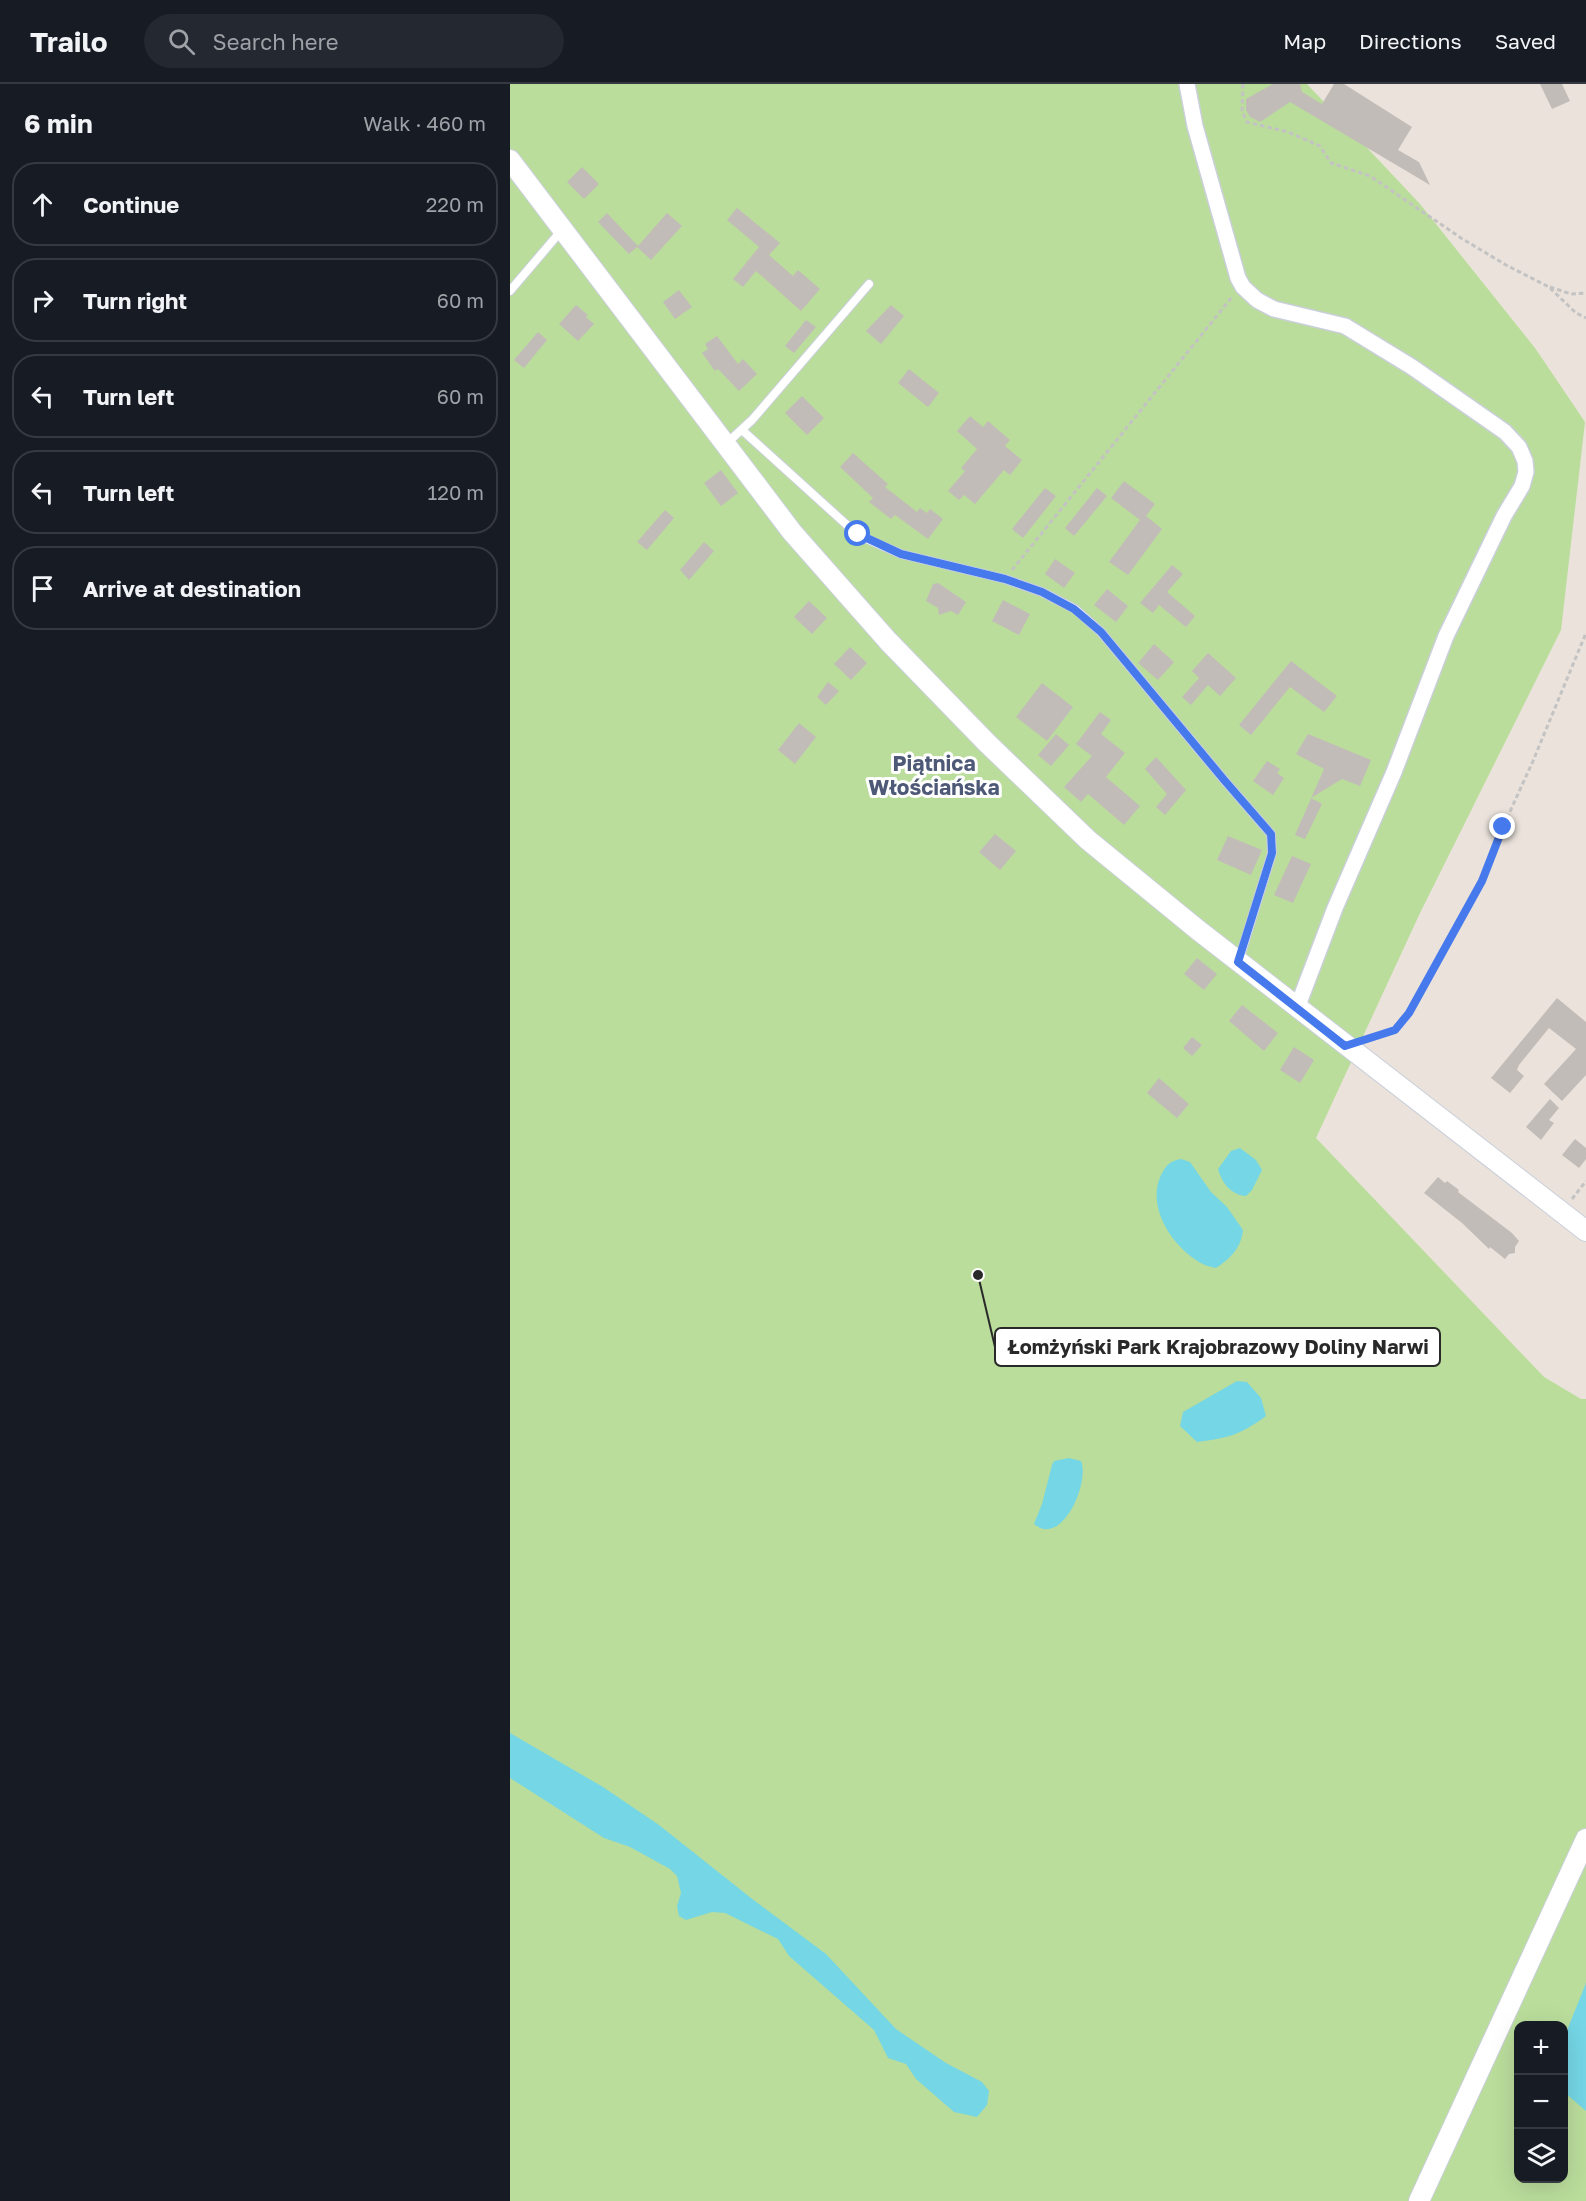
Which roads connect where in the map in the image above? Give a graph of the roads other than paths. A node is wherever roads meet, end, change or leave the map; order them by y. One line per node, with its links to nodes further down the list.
1 (1187, 84): 9 (street)
2 (510, 160): 3 (street)
3 (562, 230): 5 (lane); 7 (street)
4 (869, 284): 6 (lane)
5 (510, 291)
6 (742, 430): 7 (lane); 8 (lane)
7 (726, 444): 8 (street)
8 (1238, 962): 9 (street)
9 (1297, 1008): 10 (street)
10 (1586, 1231)
11 (1586, 1839): 12 (street)
12 (1419, 2201)

